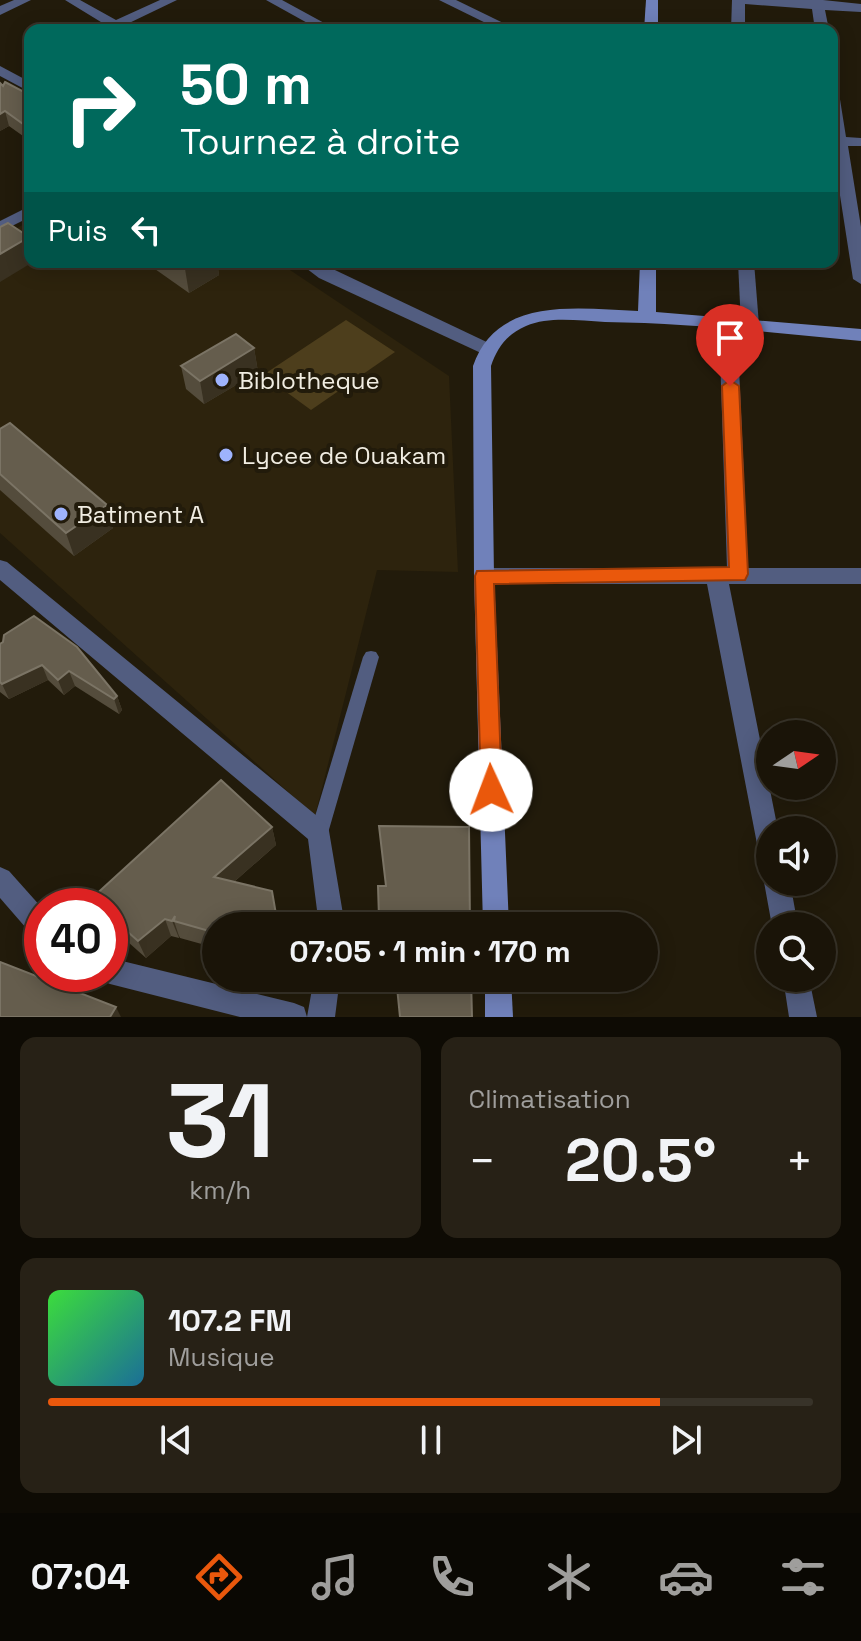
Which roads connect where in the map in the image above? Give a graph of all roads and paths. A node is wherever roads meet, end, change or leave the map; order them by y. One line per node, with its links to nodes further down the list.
1 (25, 0): 12 (street)
2 (71, 0): 13 (street)
3 (171, 0): 14 (street)
4 (445, 0): 10 (street)
5 (478, 0): 10 (street)
6 (652, 0): 17 (street)
7 (738, 0): 9 (street); 18 (street)
8 (281, 2): 15 (street)
9 (818, 2): 11 (street); 19 (street)
10 (462, 8): 16 (street)
11 (861, 8)
12 (0, 11)
13 (115, 24)
14 (126, 24)
15 (320, 24)
16 (498, 24)
17 (651, 24)
18 (738, 24)
19 (821, 24)
20 (0, 70): 21 (street)
21 (24, 84)
22 (838, 141): 23 (street)
23 (861, 142)
24 (838, 152): 30 (street)
25 (0, 208): 26 (street)
26 (15, 219)
27 (316, 268): 35 (street)
28 (648, 268): 31 (street)
29 (746, 268): 33 (street)
30 (861, 279)
31 (647, 317): 32 (street); 35 (street)
32 (728, 323): 33 (street); 37 (street)
33 (750, 325): 34 (street)
34 (861, 335)
35 (487, 349): 38 (street)
36 (0, 568): 42 (street)
37 (727, 574): 38 (street); 39 (street); 41 (street)
38 (484, 576): 46 (street)
39 (861, 576)
40 (371, 657): 42 (lane)
41 (765, 816)
42 (319, 833): 45 (street)
43 (0, 879): 44 (street)
44 (24, 906)
45 (330, 912)
46 (496, 912)
47 (128, 976): 51 (street)
48 (325, 992): 52 (street)
49 (498, 992): 53 (street)
50 (799, 992): 54 (street)
51 (294, 1017)
52 (321, 1017)
53 (499, 1017)
54 (803, 1017)

